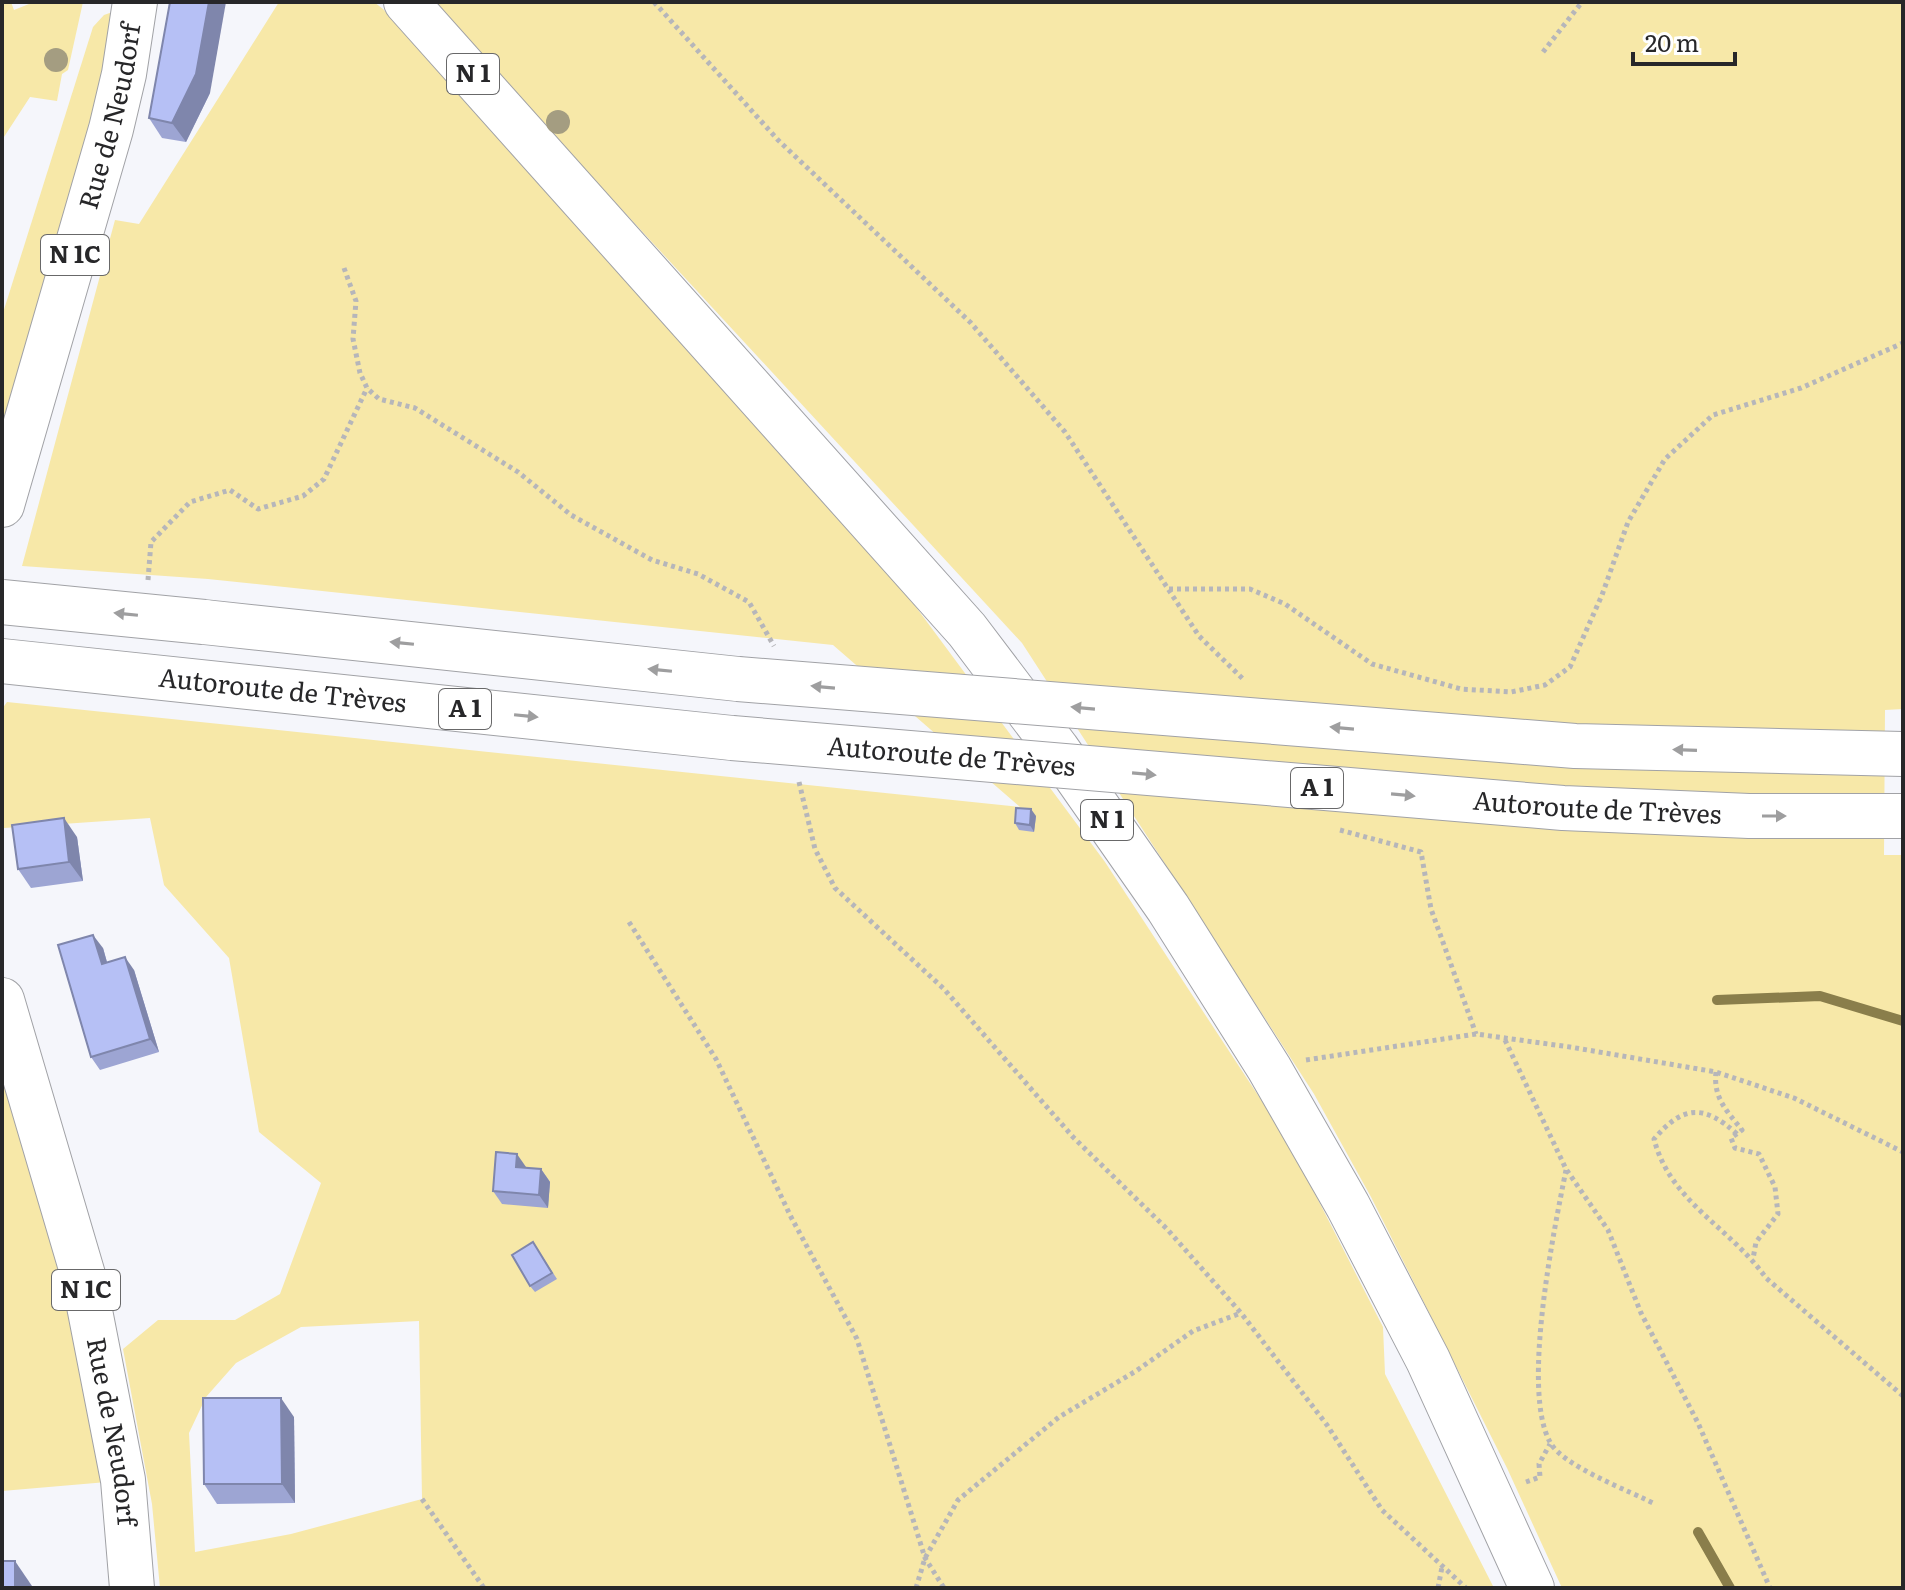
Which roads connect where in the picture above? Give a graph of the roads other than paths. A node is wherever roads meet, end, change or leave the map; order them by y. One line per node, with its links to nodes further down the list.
1 (135, 2): 3 (main road, Rue de Neudorf / N 1C)
2 (406, 2): 10 (main road, N 1)
3 (2, 505)
4 (2, 602): 6 (main road, A 1, one-way to 4, bridge)
5 (2, 661): 7 (main road, Autoroute de Trèves / A 1, one-way to 7, bridge)
6 (1903, 754)
7 (1903, 816)
8 (2, 1000): 9 (main road, Rue de Neudorf / N 1C)
9 (132, 1588)
10 (1532, 1588)

